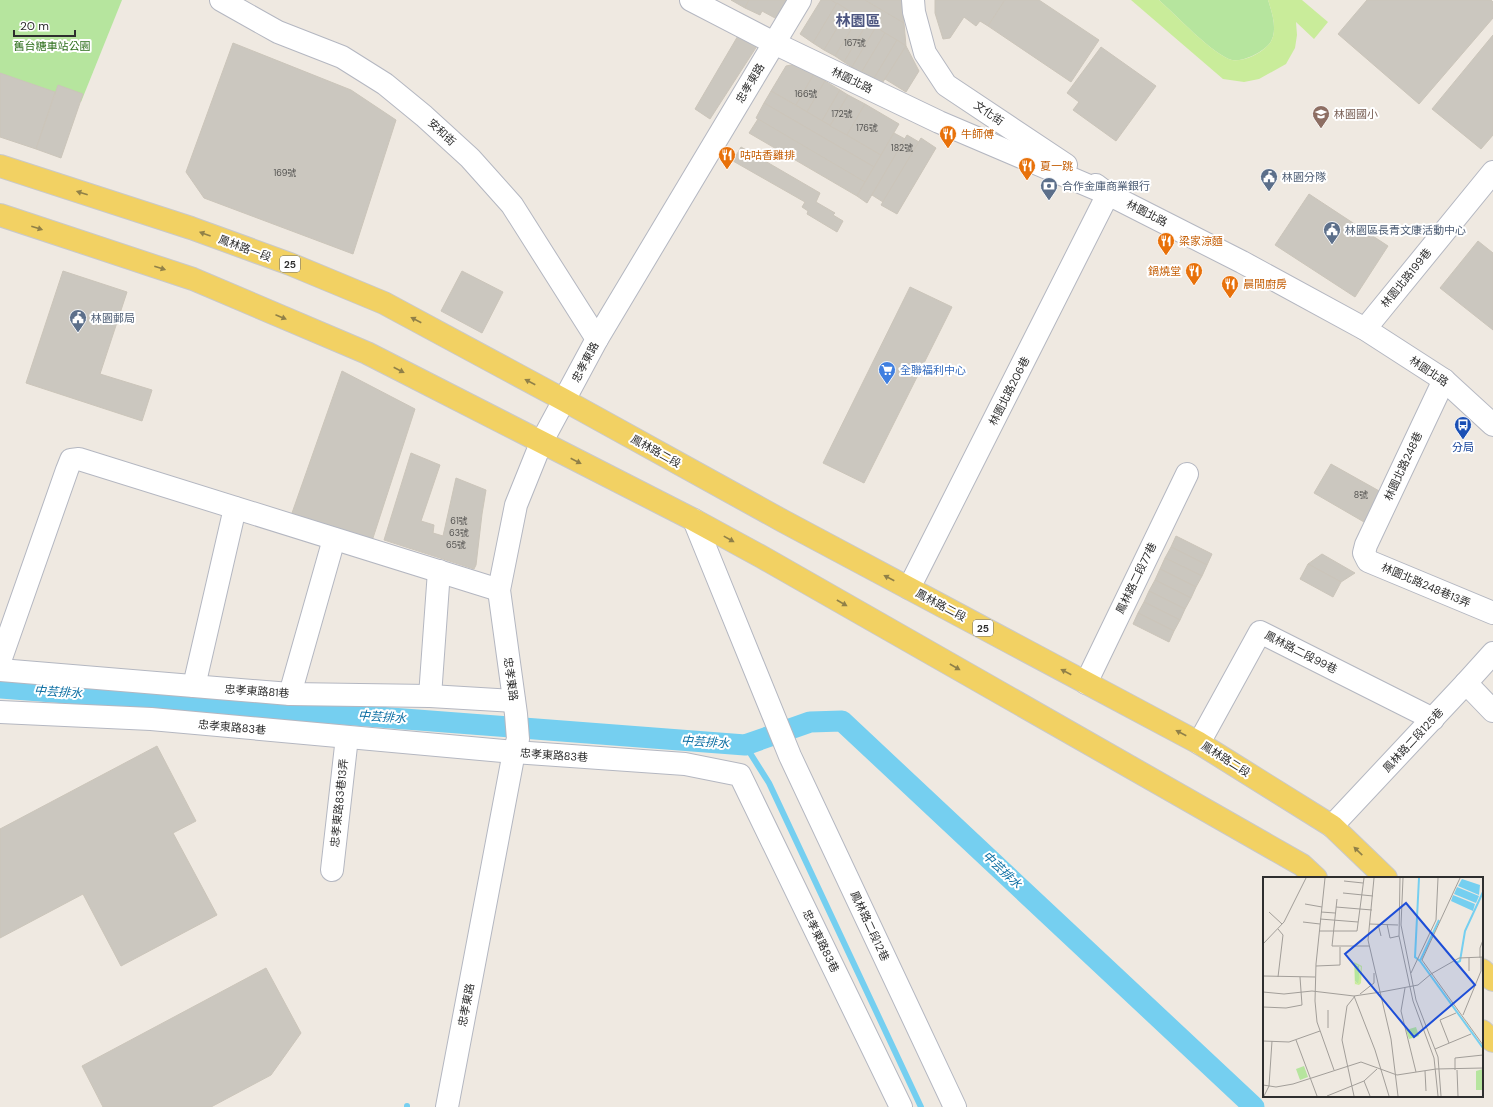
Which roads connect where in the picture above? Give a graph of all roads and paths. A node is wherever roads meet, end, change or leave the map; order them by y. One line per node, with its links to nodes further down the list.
1 (221, 0): 11 (street, 安和街)
2 (691, 0): 5 (street, 林園北路)
3 (800, 0): 5 (street, 忠孝東路)
4 (913, 0): 8 (street, 文化街)
5 (774, 42): 8 (street, 林園北路); 11 (street, 忠孝東路)
6 (0, 166): 13 (main road, 鳳林路一段 / 25, one-way to 6)
7 (1493, 172): 10 (street, 林園北路199巷)
8 (1108, 194): 10 (street, 林園北路); 22 (street, 林園北路206巷)
9 (0, 215): 15 (main road, one-way to 15)
10 (1365, 329): 12 (street, 林園北路)
11 (597, 339): 13 (street, 忠孝東路)
12 (1444, 380): 14 (street, 林園北路); 20 (street, 林園北路248巷)
13 (564, 400): 15 (street, 忠孝東路); 22 (main road, 鳳林路二段 / 25, one-way to 13)
14 (1493, 425)
15 (541, 443): 18 (main road, one-way to 18); 23 (street, 忠孝東路)
16 (1187, 474): 28 (street, 鳳林路二段77巷)
17 (235, 508): 19 (street); 26 (street); 30 (street)
18 (694, 520): 42 (main road, one-way to 42); 50 (street, 鳳林路二段12巷)
19 (334, 539): 21 (street); 31 (street)
20 (1364, 553): 24 (street, 林園北路248巷13弄)
21 (439, 571): 23 (street); 32 (street)
22 (909, 588): 28 (main road, 鳳林路二段 / 25, one-way to 22)
23 (499, 590): 33 (street, 忠孝東路)
24 (1493, 613)
25 (1493, 652): 29 (street, 鳳林路二段125巷)
26 (0, 661)
27 (0, 670): 30 (street, 忠孝東路81巷)
28 (1086, 683): 38 (main road, 鳳林路二段 / 25, one-way to 28)
29 (1466, 683): 34 (street); 36 (street, 鳳林路二段125巷)
30 (194, 686): 31 (street, 忠孝東路81巷)
31 (290, 694): 32 (street, 忠孝東路81巷)
32 (430, 696): 33 (street, 忠孝東路81巷)
33 (515, 708): 39 (street, 忠孝東路)
34 (1493, 711)
35 (0, 712): 37 (street, 忠孝東路83巷)
36 (1433, 719): 38 (street, 鳳林路二段99巷); 40 (street, 鳳林路二段125巷)
37 (347, 737): 39 (street, 忠孝東路83巷); 41 (street, 忠孝東路83巷13弄)
38 (1199, 743): 40 (main road, 鳳林路二段 / 25)
39 (516, 746): 48 (street, 忠孝東路); 49 (street, 忠孝東路83巷)
40 (1332, 826): 43 (main road, 鳳林路二段 / 25, one-way to 40)
41 (332, 870)
42 (1315, 877)
43 (1385, 877)
44 (1483, 971): 45 (main road)
45 (1493, 980)
46 (1483, 1032): 47 (main road)
47 (1493, 1042)
48 (447, 1107)
49 (901, 1107)
50 (955, 1107)

